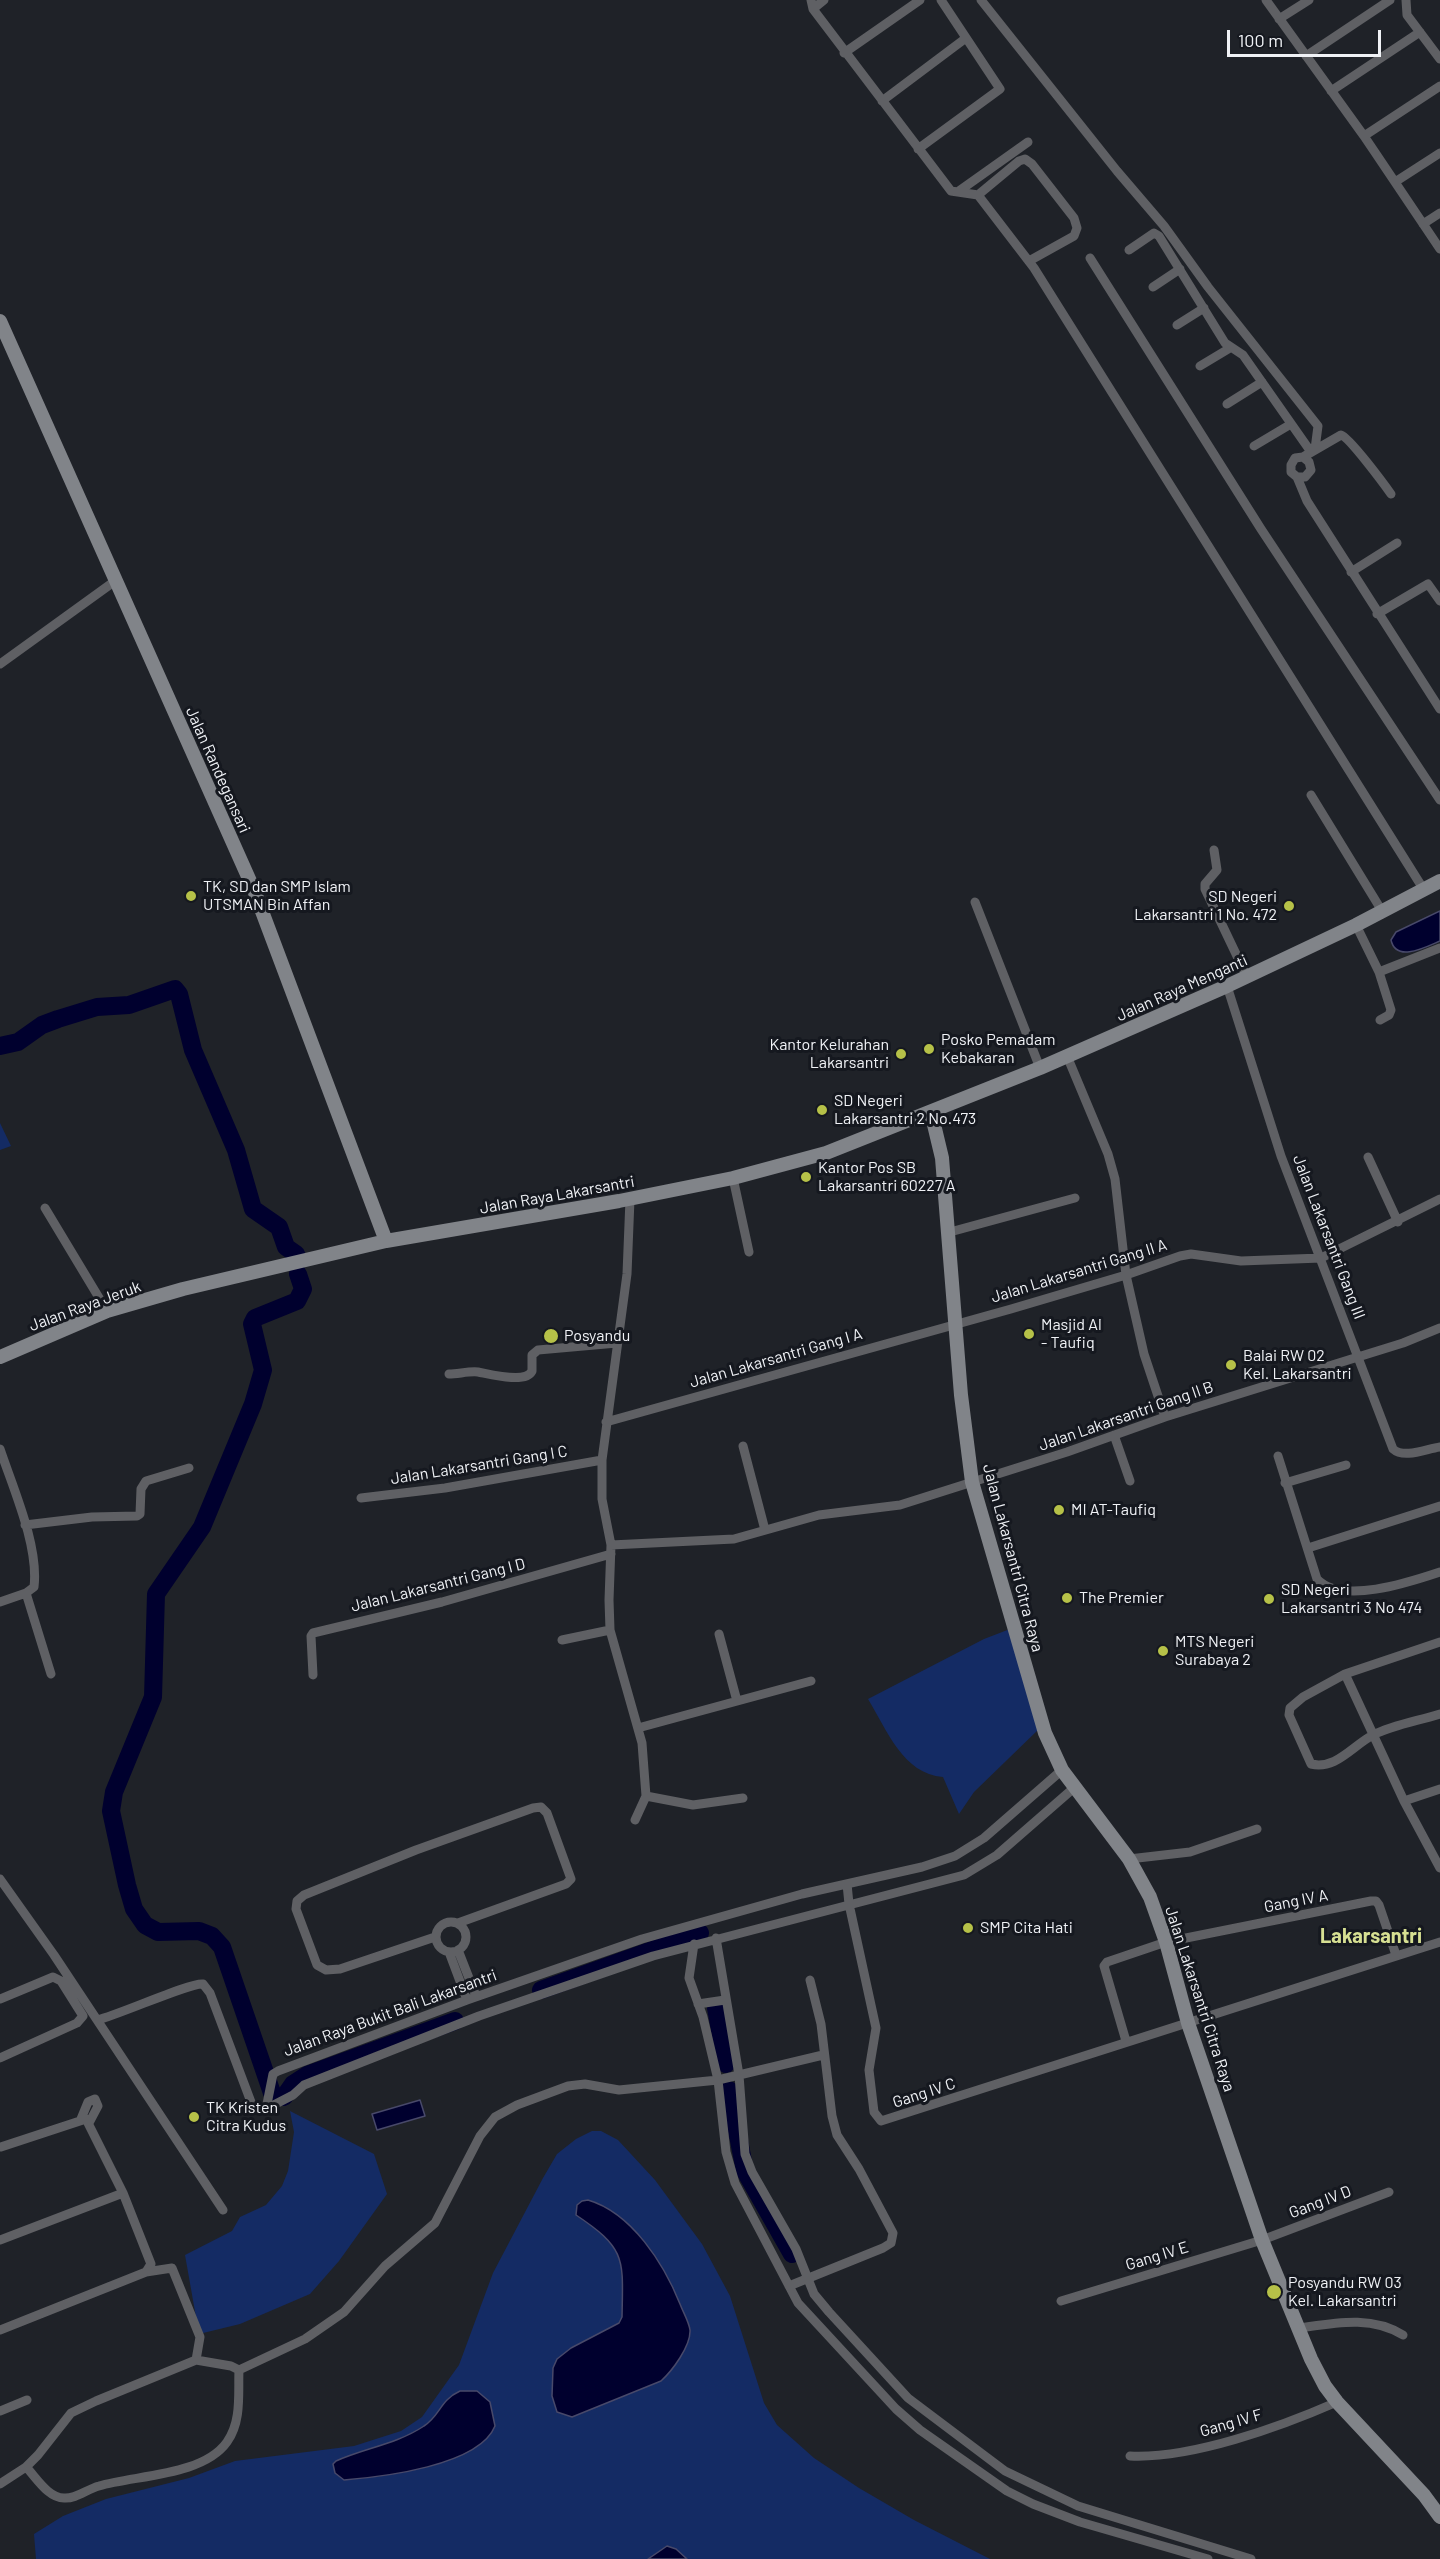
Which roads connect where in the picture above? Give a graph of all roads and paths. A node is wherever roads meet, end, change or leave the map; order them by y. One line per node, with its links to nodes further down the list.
1 (824, 0): 9 (street)
2 (920, 0): 13 (street)
3 (941, 0): 12 (street)
4 (981, 0): 43 (street)
5 (1266, 0): 10 (street)
6 (1308, 0): 10 (street)
7 (1390, 0): 14 (street)
8 (1406, 0): 11 (street)
9 (812, 4): 13 (street)
10 (1279, 19): 14 (street)
11 (1420, 32): 15 (street); 17 (street)
12 (966, 38): 18 (street); 21 (street)
13 (844, 53): 18 (street)
14 (1306, 56): 17 (street)
15 (1440, 59)
16 (1440, 86): 19 (street)
17 (1331, 91): 19 (street)
18 (882, 101): 21 (street)
19 (1364, 136): 23 (street)
20 (1028, 142): 24 (street)
21 (918, 149): 24 (street)
22 (1440, 153): 23 (street)
23 (1395, 182): 27 (street)
24 (959, 191): 25 (street)
25 (978, 195): 31 (street); 31 (street)
26 (1440, 213): 27 (street)
27 (1423, 224): 28 (street)
28 (1440, 249)
29 (1129, 250): 32 (street)
30 (1090, 258): 54 (street)
31 (1029, 261): 57 (street)
32 (1180, 269): 33 (street); 34 (street)
33 (1153, 287)
34 (1204, 308): 36 (street); 37 (street)
35 (0, 321): 48 (street, Jalan Randegansari)
36 (1177, 325)
37 (1230, 348): 38 (street); 39 (street)
38 (1200, 366)
39 (1262, 382): 40 (street); 41 (street)
40 (1227, 404)
41 (1291, 424): 42 (street); 43 (street)
42 (1254, 447)
43 (1310, 453): 44 (street); 44 (street); 45 (street)
44 (1297, 477): 47 (street)
45 (1391, 494)
46 (1397, 543): 47 (street)
47 (1351, 572): 50 (street)
48 (115, 581): 51 (street); 77 (street, Jalan Randegansari)
49 (1440, 601): 50 (street)
50 (1377, 614): 52 (street)
51 (0, 664)
52 (1440, 709)
53 (1311, 795): 59 (street)
54 (1440, 800)
55 (1215, 850): 63 (street)
56 (1440, 881): 57 (street, Jalan Raya Menganti)
57 (1424, 890): 59 (street, Jalan Raya Menganti)
58 (975, 902): 67 (street)
59 (1382, 911): 60 (street, Jalan Raya Menganti)
60 (1356, 925): 62 (street); 63 (street, Jalan Raya Menganti)
61 (1440, 948): 62 (street)
62 (1379, 972): 65 (street)
63 (1247, 977): 64 (street, Jalan Raya Menganti)
64 (1227, 986): 66 (street, Jalan Raya Menganti); 79 (street, Jalan Lakarsantri Gang III)
65 (1380, 1020)
66 (1067, 1056): 67 (street, Jalan Raya Menganti); 80 (street)
67 (1040, 1068): 68 (street, Jalan Raya Menganti)
68 (931, 1112): 70 (street, Jalan Raya Lakarsantri); 76 (street, Jalan Lakarsantri Citra Raya)
69 (1368, 1157): 75 (street)
70 (733, 1178): 73 (street, Jalan Raya Lakarsantri); 78 (street)
71 (1075, 1197): 76 (street)
72 (1440, 1198): 75 (street)
73 (630, 1199): 77 (street, Jalan Raya Lakarsantri); 85 (street)
74 (45, 1208): 82 (street)
75 (1398, 1222): 79 (street)
76 (950, 1232): 83 (street, Jalan Lakarsantri Citra Raya)
77 (386, 1241): 81 (street, Jalan Raya Lakarsantri)
78 (749, 1252)
79 (1321, 1258): 80 (street, Jalan Lakarsantri Gang II A); 86 (street, Jalan Lakarsantri Gang III)
80 (1126, 1275): 83 (street, Jalan Lakarsantri Gang II A); 89 (street)
81 (183, 1289): 82 (street, Jalan Raya Jeruk)
82 (107, 1311): 87 (street, Jalan Raya Jeruk)
83 (955, 1323): 90 (street, Jalan Lakarsantri Gang I A); 100 (street, Jalan Lakarsantri Citra Raya)
84 (1440, 1328): 86 (street, Jalan Lakarsantri Gang II B)
85 (617, 1343): 88 (street); 90 (street)
86 (1358, 1355): 89 (street, Jalan Lakarsantri Gang II B); 93 (street, Jalan Lakarsantri Gang III)
87 (0, 1357)
88 (449, 1374)
89 (1165, 1417): 91 (street, Jalan Lakarsantri Gang II B)
90 (606, 1422): 96 (street)
91 (1114, 1435): 99 (street); 100 (street, Jalan Lakarsantri Gang II B)
92 (742, 1446): 105 (street)
93 (1440, 1447)
94 (0, 1449): 104 (street)
95 (1278, 1456): 101 (street)
96 (602, 1460): 102 (street, Jalan Lakarsantri Gang I C); 107 (street)
97 (1346, 1465): 101 (street)
98 (189, 1468): 104 (street)
99 (1130, 1481)
100 (972, 1482): 105 (street, Jalan Lakarsantri Gang II B); 123 (street, Jalan Lakarsantri Citra Raya)
101 (1285, 1483): 106 (street)
102 (361, 1498)
103 (1440, 1506): 106 (street)
104 (25, 1525): 109 (street)
105 (765, 1530): 107 (street, Jalan Lakarsantri Gang II B)
106 (1308, 1548): 108 (street)
107 (611, 1550): 111 (street); 116 (street, Jalan Lakarsantri Gang I D)
108 (1440, 1572)
109 (26, 1593): 110 (street); 115 (street)
110 (0, 1602)
111 (610, 1630): 113 (street); 121 (street)
112 (719, 1635): 119 (street)
113 (562, 1640)
114 (1440, 1642): 117 (street)
115 (51, 1674)
116 (313, 1674)
117 (1345, 1674): 122 (street); 122 (street)
118 (811, 1681): 119 (street)
119 (737, 1701): 121 (street)
120 (1440, 1714): 122 (street)
121 (638, 1728): 126 (street)
122 (1372, 1736): 128 (street)
123 (1062, 1770): 124 (street, Jalan Lakarsantri Citra Raya); 134 (street, Jalan Raya Bukit Bali Lakarsantri)
124 (1075, 1787): 131 (street, Jalan Lakarsantri Citra Raya); 135 (street, Jalan Raya Bukit Bali Lakarsantri)
125 (1440, 1790): 128 (street)
126 (646, 1796): 127 (street); 129 (street)
127 (743, 1798)
128 (1404, 1801): 132 (street)
129 (635, 1820)
130 (1257, 1829): 131 (street)
131 (1129, 1859): 139 (street, Jalan Lakarsantri Citra Raya)
132 (1440, 1868)
133 (0, 1880): 150 (street)
134 (847, 1884): 135 (street); 146 (street, Jalan Raya Bukit Bali Lakarsantri)
135 (849, 1904): 138 (street, Jalan Raya Bukit Bali Lakarsantri); 152 (street, Gang IV C)
136 (458, 1923): 137 (street); 137 (street); 142 (street)
137 (435, 1937): 142 (street)
138 (716, 1938): 141 (street, Jalan Raya Bukit Bali Lakarsantri); 147 (street)
139 (1166, 1942): 143 (street, Gang IV A); 151 (street, Jalan Lakarsantri Citra Raya); 152 (street, Gang IV A)
140 (1440, 1942): 143 (street, Gang IV C)
141 (694, 1944): 148 (street); 149 (street, Jalan Raya Bukit Bali Lakarsantri)
142 (453, 1951): 146 (street)
143 (1395, 1955): 151 (street, Gang IV C)
144 (810, 1980): 153 (street)
145 (0, 1999): 154 (street)
146 (472, 2000): 149 (street); 157 (street, Jalan Raya Bukit Bali Lakarsantri)
147 (725, 2000): 148 (street); 155 (street)
148 (698, 2004): 156 (street)
149 (479, 2015): 157 (street, Jalan Raya Bukit Bali Lakarsantri)
150 (97, 2020): 157 (street); 161 (street)
151 (1188, 2023): 152 (street, Gang IV C); 163 (street, Jalan Lakarsantri Citra Raya)
152 (1126, 2041)
153 (824, 2055): 155 (street); 165 (street)
154 (0, 2058)
155 (739, 2075): 156 (street); 165 (street)
156 (718, 2080): 166 (street); 172 (street)
157 (267, 2106)
158 (1, 2147): 160 (street)
159 (1389, 2192): 163 (street, Gang IV D)
160 (123, 2193): 162 (street); 164 (street)
161 (223, 2210)
162 (0, 2240)
163 (1262, 2240): 167 (street, Gang IV E); 168 (street, Jalan Lakarsantri Citra Raya)
164 (146, 2272): 169 (street); 171 (street)
165 (808, 2279): 166 (street); 179 (street)
166 (789, 2286): 180 (street)
167 (1061, 2301)
168 (1299, 2328): 170 (street); 174 (street, Jalan Lakarsantri Citra Raya)
169 (0, 2330)
170 (1402, 2335)
171 (196, 2360): 172 (street); 177 (street)
172 (240, 2370): 177 (street)
173 (27, 2400): 175 (street)
174 (1337, 2402): 176 (street, Gang IV F); 181 (street, Jalan Lakarsantri Citra Raya)
175 (0, 2411)
176 (1130, 2456)
177 (26, 2467): 178 (street)
178 (0, 2484)
179 (1041, 2489): 180 (street); 183 (street)
180 (1033, 2504): 182 (street)
181 (1440, 2517)
182 (1208, 2559)
183 (1251, 2559)

